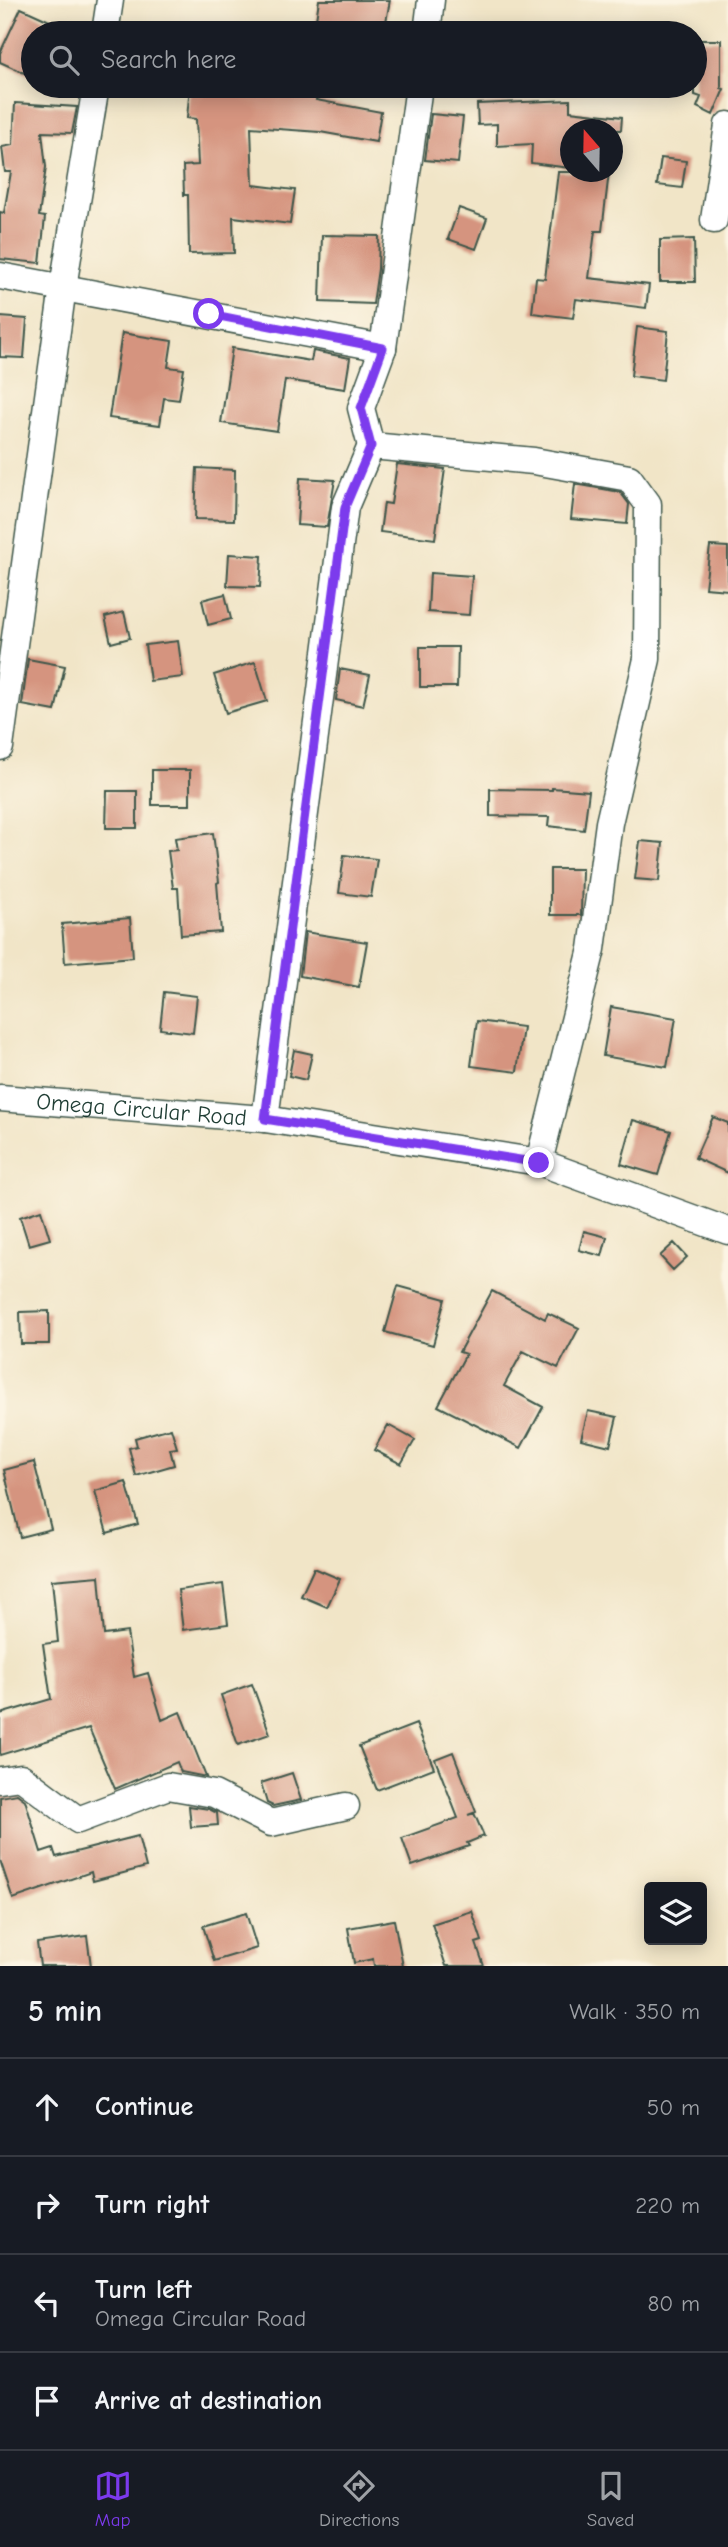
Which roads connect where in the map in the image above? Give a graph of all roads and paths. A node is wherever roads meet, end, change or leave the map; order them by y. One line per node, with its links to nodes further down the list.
1 (110, 0): 3 (street)
2 (431, 0): 4 (street)
3 (107, 21)
4 (428, 21)
5 (94, 98): 10 (street)
6 (417, 98): 11 (street)
7 (728, 125): 8 (street)
8 (714, 220)
9 (0, 276): 10 (street)
10 (63, 287): 11 (street); 13 (street)
11 (383, 348): 12 (street)
12 (371, 446): 15 (street); 16 (street)
13 (0, 747)
14 (0, 1098): 15 (street, Omega Circular Road)
15 (265, 1119): 16 (street, Omega Circular Road)
16 (539, 1163): 17 (street, Omega Circular Road)
17 (728, 1231)
18 (0, 1780): 19 (street)
19 (346, 1806)

